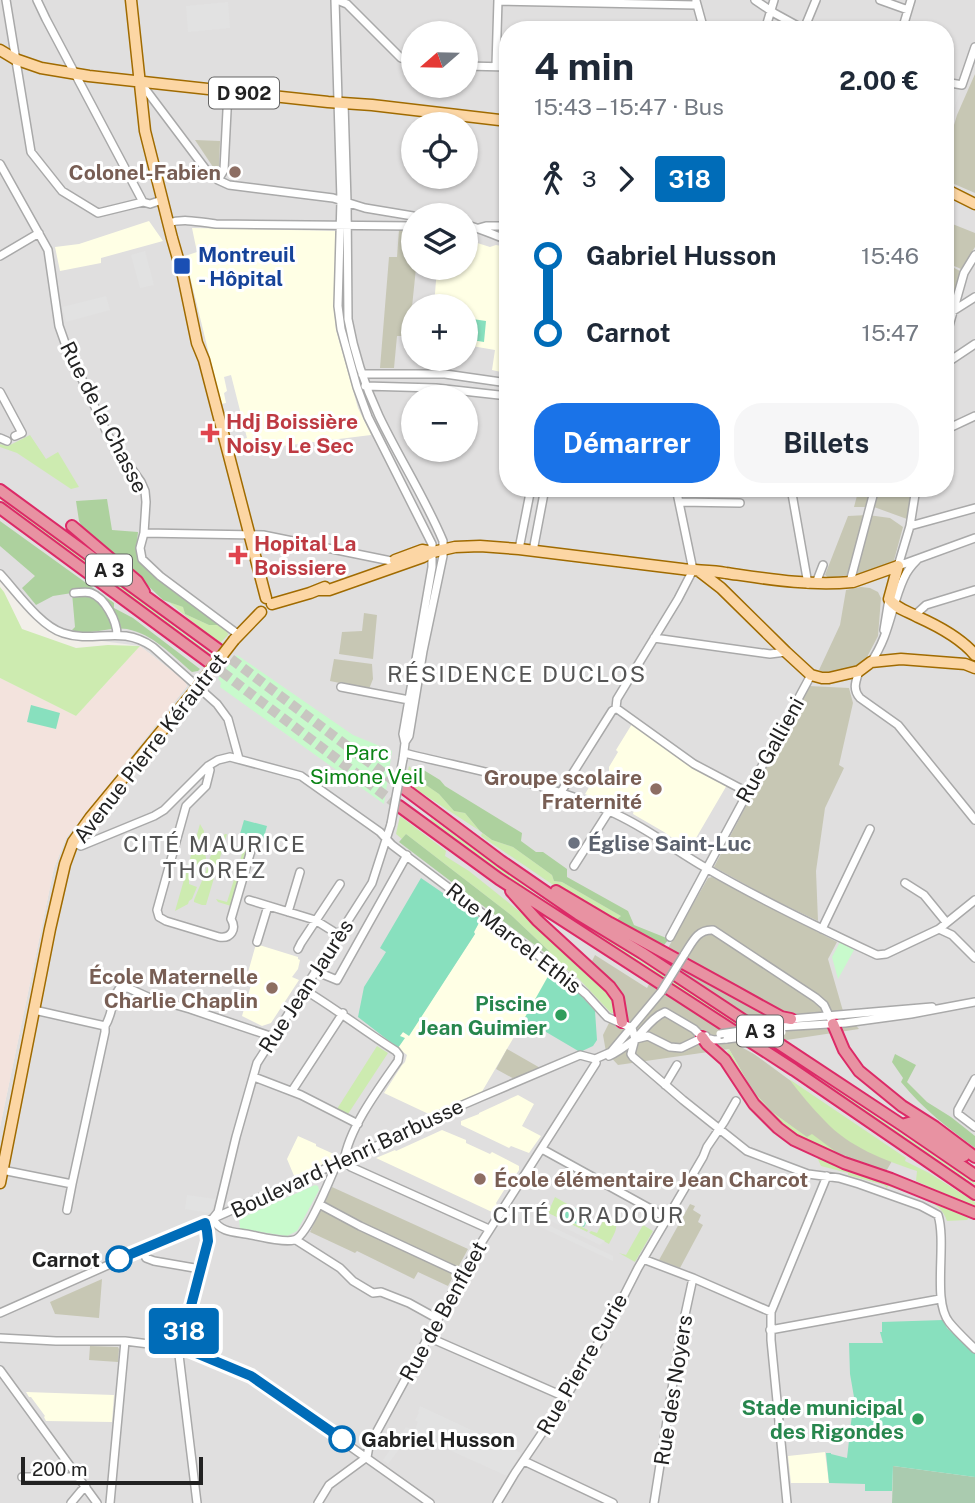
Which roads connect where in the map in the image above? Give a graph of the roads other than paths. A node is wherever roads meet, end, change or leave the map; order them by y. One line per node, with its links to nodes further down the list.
1 (6, 0): 22 (street)
2 (37, 0): 26 (street)
3 (131, 0): 27 (main road)
4 (336, 0): 21 (street); 30 (street)
5 (755, 0): 13 (street)
6 (774, 0): 13 (street)
7 (816, 0): 17 (street)
8 (880, 0): 12 (street)
9 (911, 0): 12 (street)
10 (498, 1): 11 (street); 24 (street)
11 (696, 2): 14 (street)
12 (908, 10): 18 (street)
13 (771, 11): 15 (street); 16 (street)
14 (701, 21)
15 (768, 21)
16 (788, 21)
17 (808, 21)
18 (905, 21)
19 (975, 47): 28 (street)
20 (0, 50): 22 (main road, D 902)
21 (401, 58)
22 (15, 59): 26 (main road, D 902); 37 (street)
23 (478, 66): 24 (street)
24 (496, 66): 25 (street)
25 (499, 66)
26 (75, 73): 27 (main road, D 902); 37 (street)
27 (140, 81): 29 (main road, D 902); 33 (street); 35 (main road)
28 (954, 84)
29 (228, 91): 30 (main road, D 902); 33 (street)
30 (340, 103): 31 (main road, D 902); 36 (street)
31 (499, 120)
32 (0, 164): 46 (street, Rue de la Chasse)
33 (218, 180): 36 (street)
34 (954, 193): 38 (main road)
35 (162, 201): 37 (street); 40 (main road)
36 (344, 201): 39 (street); 41 (street)
37 (143, 202)
38 (975, 204)
39 (401, 214)
40 (168, 223): 41 (street); 79 (main road)
41 (344, 225): 42 (street); 55 (street); 56 (street)
42 (401, 226)
43 (478, 227): 45 (street)
44 (499, 227): 45 (street)
45 (483, 228): 47 (street)
46 (39, 233): 49 (street); 78 (street, Rue de la Chasse)
47 (499, 236)
48 (975, 255): 51 (street)
49 (0, 256)
50 (975, 297): 52 (street)
51 (954, 308)
52 (954, 311)
53 (975, 344): 54 (street)
54 (954, 355)
55 (353, 374): 56 (street); 59 (street)
56 (363, 374): 57 (street); 58 (street)
57 (499, 382)
58 (368, 386): 59 (street); 61 (street); 82 (street)
59 (357, 387): 82 (street)
60 (0, 393): 64 (street)
61 (499, 395)
62 (975, 416): 63 (street)
63 (954, 426)
64 (15, 436)
65 (0, 490): 97 (highway, A 3)
66 (529, 497): 81 (street)
67 (543, 497): 83 (street)
68 (679, 497): 72 (street)
69 (792, 497): 87 (street)
70 (873, 497): 91 (street)
71 (915, 497): 77 (street)
72 (680, 502): 73 (street); 88 (street)
73 (740, 503)
74 (0, 508): 108 (highway, A 3)
75 (975, 508): 77 (street)
76 (72, 526): 97 (highway)
77 (910, 526): 86 (street)
78 (144, 533): 79 (street); 102 (street, Rue de la Chasse)
79 (249, 535): 85 (street); 98 (main road)
80 (975, 538): 84 (street)
81 (519, 549): 82 (main road); 83 (main road)
82 (438, 550): 85 (main road); 93 (main road); 114 (street, Rue Jean Jaurès); 116 (street, Rue Jean Jaurès)
83 (533, 551): 88 (main road)
84 (917, 560): 86 (street); 99 (street)
85 (391, 561): 93 (main road)
86 (898, 566): 91 (main road); 99 (main road)
87 (806, 568): 92 (street); 92 (street)
88 (696, 570): 89 (main road); 96 (main road); 103 (street)
89 (741, 575): 92 (main road); 96 (main road)
90 (0, 576): 101 (street)
91 (849, 582): 92 (main road)
92 (812, 583)
93 (320, 590): 98 (main road, Avenue Pierre Kérautret)
94 (975, 590): 100 (street)
95 (74, 593): 101 (street)
96 (727, 594): 105 (main road)
97 (147, 597): 104 (highway, A 3)
98 (269, 601): 102 (main road, Avenue Pierre Kérautret)
99 (892, 603): 100 (main road); 107 (street)
100 (915, 615): 106 (main road)
101 (117, 635): 113 (street)
102 (237, 637): 113 (main road, Avenue Pierre Kérautret, bridge)
103 (654, 638): 105 (street); 115 (street)
104 (219, 650)
105 (786, 652): 111 (main road)
106 (973, 653): 109 (main road)
107 (871, 662): 109 (main road); 110 (main road)
108 (210, 663)
109 (970, 666)
110 (859, 671): 111 (main road); 125 (street)
111 (811, 675): 122 (street, Rue Gallieni)
112 (341, 687): 114 (street)
113 (197, 688): 118 (street); 129 (main road, Avenue Pierre Kérautret)
114 (409, 700): 116 (street, Rue Jean Jaurès)
115 (616, 708): 121 (street); 122 (street)
116 (405, 743): 117 (street, Rue Jean Jaurès)
117 (403, 756): 121 (street); 127 (street, Rue Jean Jaurès, bridge)
118 (239, 759): 119 (street); 127 (street, Rue Marcel Ethis)
119 (208, 766): 128 (street); 129 (street)
120 (402, 787): 137 (highway, A 3)
121 (561, 792): 124 (street)
122 (747, 792): 132 (street, Rue Gallieni)
123 (398, 806): 134 (highway, A 3)
124 (609, 810): 131 (street); 132 (street)
125 (975, 820)
126 (870, 829): 144 (street)
127 (386, 839): 130 (street, Rue Marcel Ethis); 146 (street, Rue Jean Jaurès)
128 (254, 840)
129 (74, 842): 156 (main road, Avenue Pierre Kérautret)
130 (407, 855): 151 (street); 161 (street, Rue Marcel Ethis)
131 (574, 866)
132 (706, 868): 144 (street); 147 (street, Rue Gallieni)
133 (300, 872): 141 (street)
134 (499, 879): 161 (highway); 188 (highway, A 3)
135 (905, 883): 143 (street)
136 (340, 884): 142 (street)
137 (543, 890): 155 (highway); 176 (highway, A 3)
138 (249, 900): 140 (street)
139 (975, 900): 143 (street)
140 (268, 906): 141 (street); 148 (street)
141 (288, 912): 142 (street)
142 (315, 920): 146 (street); 149 (street)
143 (946, 922): 145 (street)
144 (822, 929): 145 (street)
145 (939, 929): 150 (street)
146 (339, 935): 151 (street, Rue Jean Jaurès)
147 (670, 937)
148 (257, 942)
149 (298, 949)
150 (975, 958)
151 (315, 971): 152 (street, Rue Jean Jaurès)
152 (303, 989): 158 (street); 164 (street, Rue Jean Jaurès)
153 (659, 995): 157 (street); 160 (street, Boulevard Henri Barbusse, bridge); 161 (street, Boulevard Henri Barbusse)
154 (975, 1002): 160 (street)
155 (767, 1009): 159 (highway); 163 (street)
156 (34, 1010): 162 (street); 183 (main road, Avenue Pierre Kérautret)
157 (665, 1012): 165 (street); 166 (street)
158 (343, 1013): 173 (street); 175 (street)
159 (791, 1019): 160 (street)
160 (831, 1020): 163 (street); 180 (highway)
161 (627, 1025): 166 (street); 167 (street, Boulevard Henri Barbusse)
162 (104, 1026): 164 (street); 187 (street)
163 (776, 1028): 165 (street, bridge); 165 (street, bridge)
164 (273, 1037): 170 (street, Rue Jean Jaurès)
165 (702, 1037): 166 (street); 191 (highway)
166 (635, 1039): 168 (street); 172 (street)
167 (580, 1055): 168 (street); 181 (street, Boulevard Henri Barbusse)
168 (596, 1063): 179 (street, Rue de Benfleet)
169 (677, 1065): 172 (street)
170 (254, 1077): 173 (street); 194 (street, Rue Jean Jaurès)
171 (975, 1079): 177 (street)
172 (665, 1085): 178 (street)
173 (292, 1091): 175 (street)
174 (736, 1101): 178 (street, Rue Pierre Curie)
175 (358, 1124): 181 (street)
176 (902, 1125): 180 (highway); 184 (highway, A 3)
177 (975, 1127)
178 (719, 1129): 185 (street); 192 (street, Rue Pierre Curie)
179 (542, 1149): 192 (street); 195 (street, Rue de Benfleet)
180 (975, 1160)
181 (344, 1161): 182 (street, Boulevard Henri Barbusse); 195 (street)
182 (336, 1165): 189 (street); 193 (street, Boulevard Henri Barbusse)
183 (2, 1170): 186 (main road, Avenue Pierre Kérautret); 187 (street)
184 (975, 1175)
185 (827, 1176): 202 (street); 203 (street)
186 (0, 1183)
187 (72, 1184): 190 (street)
188 (975, 1194)
189 (319, 1204): 196 (street); 200 (street)
190 (67, 1210)
191 (975, 1213)
192 (667, 1218): 198 (street, Rue Pierre Curie)
193 (213, 1219): 194 (street, Boulevard Henri Barbusse); 196 (street)
194 (206, 1226): 197 (street, Boulevard Henri Barbusse); 199 (street, Rue Jean Jaurès)
195 (489, 1229): 200 (street, Rue de Benfleet)
196 (296, 1240): 205 (street)
197 (142, 1250): 199 (street); 204 (street, Boulevard Henri Barbusse)
198 (643, 1259): 201 (street); 213 (street, Rue Pierre Curie)
199 (200, 1269): 210 (street, Rue Jean Jaurès)
200 (463, 1274): 205 (street, Rue de Benfleet)
201 (693, 1278): 203 (street); 227 (street, Rue des Noyers)
202 (940, 1299): 206 (street); 211 (street)
203 (771, 1312): 206 (street)
204 (0, 1313)
205 (438, 1319): 208 (street, Rue de Benfleet)
206 (770, 1330): 228 (street)
207 (0, 1338): 209 (street)
208 (428, 1338): 213 (street); 214 (street, Rue de Benfleet)
209 (125, 1341): 210 (street); 221 (street)
210 (180, 1348): 214 (street); 222 (street)
211 (975, 1349)
212 (0, 1370): 216 (street)
213 (565, 1397): 215 (street, Rue Pierre Curie)
214 (367, 1457): 223 (street); 224 (street)
215 (524, 1461): 225 (street, Rue Pierre Curie); 226 (street)
216 (79, 1476): 217 (street); 218 (street)
217 (22, 1477)
218 (86, 1487): 219 (street); 220 (street)
219 (72, 1503)
220 (97, 1503)
221 (110, 1503)
222 (197, 1503)
223 (318, 1503)
224 (430, 1503)
225 (497, 1503)
226 (613, 1503)
227 (654, 1503)
228 (787, 1503)

